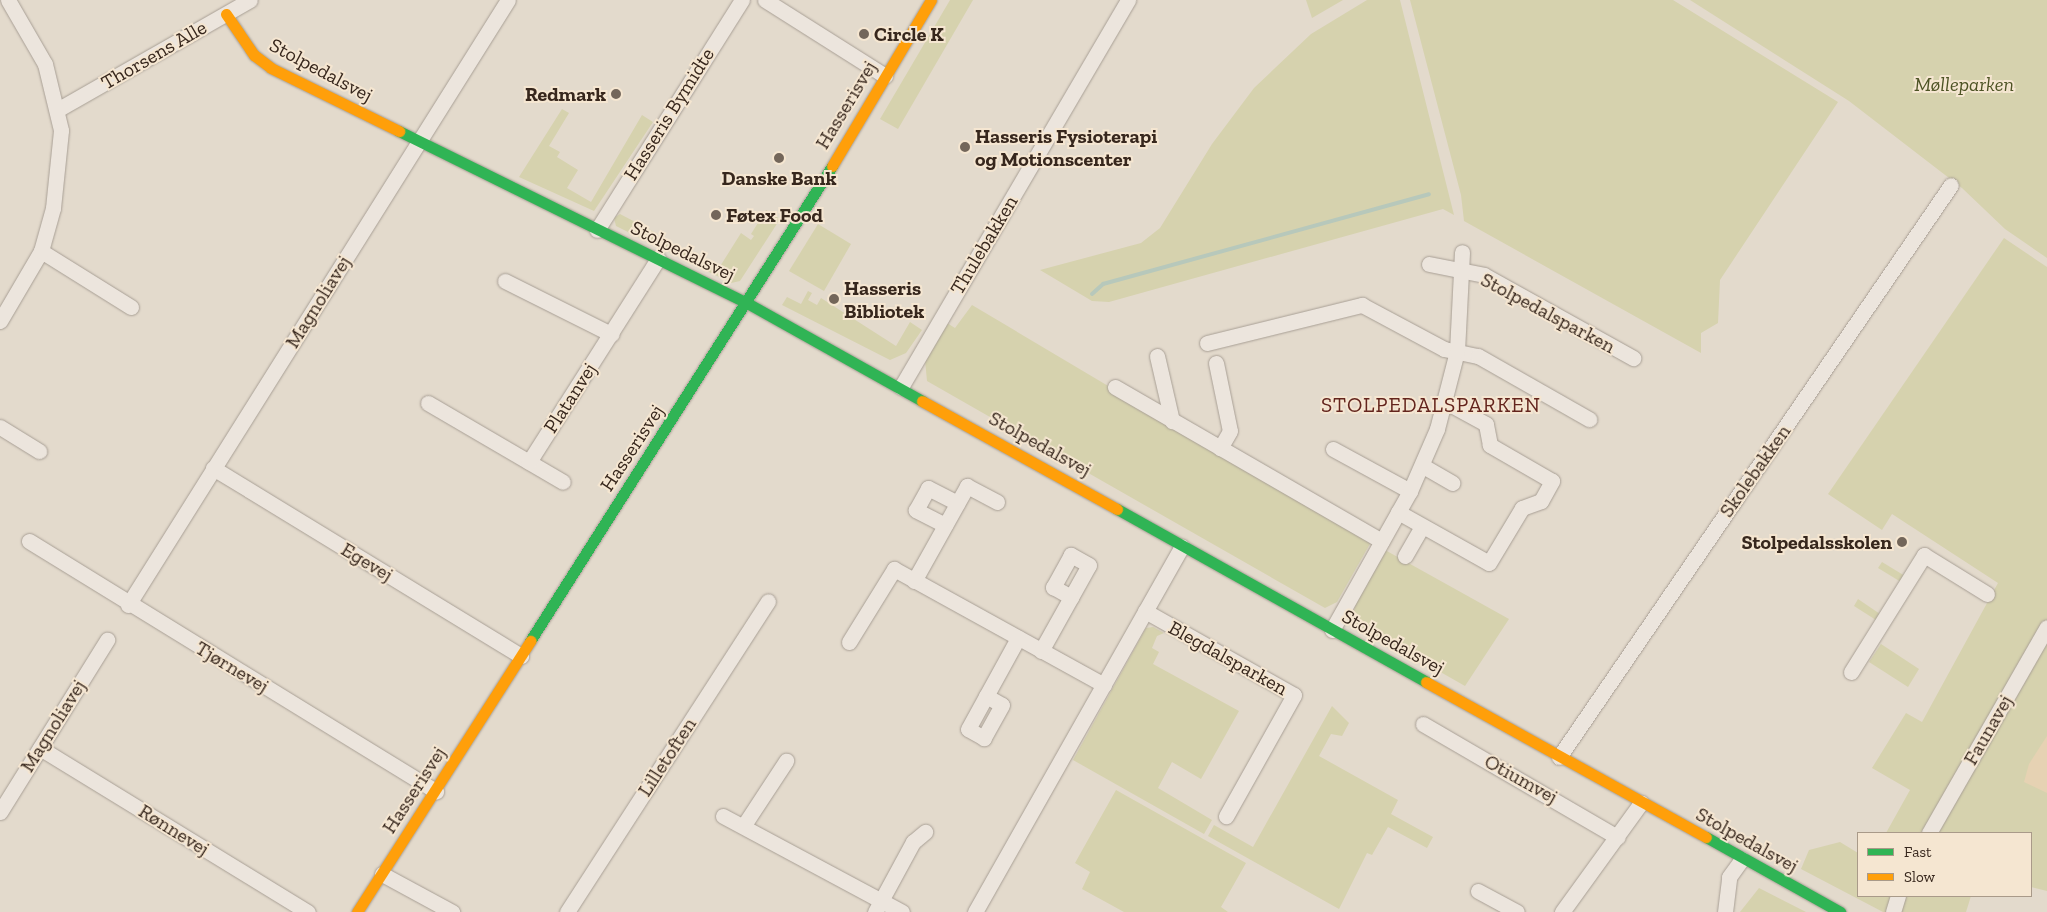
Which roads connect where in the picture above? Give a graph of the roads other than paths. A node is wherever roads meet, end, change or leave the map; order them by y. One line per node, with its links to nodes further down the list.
1 (8, 0): 10 (street)
2 (250, 0): 8 (street, Thorsens Alle)
3 (508, 0): 11 (street, Magnoliavej)
4 (742, 0): 13 (street, Hasseris Bymidte)
5 (765, 0): 9 (street)
6 (931, 0): 9 (street, Hasserisvej)
7 (1128, 0): 29 (street, Thulebakken)
8 (226, 14): 10 (street, Thorsens Alle); 11 (street, Stolpedalsvej)
9 (886, 76): 20 (street, Hasserisvej)
10 (57, 110): 14 (street)
11 (418, 142): 13 (street, Stolpedalsvej); 41 (street, Magnoliavej)
12 (1951, 185): 72 (street, Skolebakken)
13 (598, 230): 16 (street, Stolpedalsvej)
14 (41, 251): 21 (street); 22 (street)
15 (1462, 252): 18 (street, Stolpedalsparken)
16 (658, 259): 20 (street, Stolpedalsvej); 23 (street, Platanvej)
17 (1429, 264): 18 (street, Stolpedalsparken)
18 (1462, 274): 25 (street, Stolpedalsparken); 27 (street, Stolpedalsparken)
19 (505, 281): 23 (street)
20 (747, 303): 29 (street, Stolpedalsvej); 66 (street, Hasserisvej)
21 (131, 307)
22 (0, 321)
23 (611, 334): 39 (street, Platanvej)
24 (1207, 343): 25 (street)
25 (1457, 352): 31 (street, Stolpedalsparken); 33 (street)
26 (1157, 356): 34 (street)
27 (1633, 358)
28 (1216, 363): 36 (street)
29 (901, 387): 52 (street, Stolpedalsvej)
30 (1115, 387): 34 (street)
31 (1446, 402): 40 (street, Stolpedalsparken); 49 (street)
32 (428, 403): 39 (street)
33 (1589, 419)
34 (1172, 421): 36 (street)
35 (0, 427): 38 (street)
36 (1220, 448): 51 (street)
37 (1333, 450): 44 (street)
38 (39, 451)
39 (529, 462): 42 (street)
40 (1423, 466): 43 (street); 44 (street, Stolpedalsparken)
41 (214, 468): 58 (street, Magnoliavej); 66 (street, Egevej)
42 (563, 482)
43 (1453, 483)
44 (1410, 491): 47 (street, Stolpedalsparken)
45 (997, 502): 46 (street)
46 (957, 503): 48 (street); 48 (street)
47 (1398, 512): 49 (street); 51 (street, Stolpedalsparken)
48 (945, 525): 54 (street)
49 (1422, 526): 53 (street)
50 (29, 540): 58 (street, Tjørnevej)
51 (1382, 541): 61 (street, Stolpedalsparken)
52 (1182, 546): 59 (street, Blegdalsparken); 61 (street, Stolpedalsvej)
53 (1406, 556)
54 (914, 581): 62 (street); 64 (street)
55 (1987, 594): 67 (street)
56 (1071, 597): 65 (street)
57 (768, 601): 91 (street, Lilletoften)
58 (128, 605): 74 (street, Tjørnevej)
59 (1145, 611): 68 (street, Blegdalsparken); 78 (street, Blegdalsparken)
60 (2047, 627): 81 (street, Faunavej)
61 (1332, 630): 72 (street, Stolpedalsvej)
62 (1018, 638): 65 (street); 69 (street)
63 (107, 640): 71 (street, Magnoliavej)
64 (848, 642)
65 (1041, 651): 68 (street)
66 (521, 656): 74 (street, Hasserisvej)
67 (1851, 672)
68 (1104, 685): 93 (street, Blegdalsparken)
69 (986, 696)
70 (1422, 724): 82 (street, Otiumvej)
71 (40, 748): 76 (street, Magnoliavej); 88 (street, Rønnevej)
72 (1559, 757): 75 (street, Stolpedalsvej)
73 (786, 760): 79 (street)
74 (436, 790): 84 (street, Hasserisvej)
75 (1641, 803): 82 (street); 83 (street, Stolpedalsvej)
76 (0, 812)
77 (723, 816): 79 (street)
78 (1226, 816)
79 (744, 825): 87 (street)
80 (925, 832): 87 (street)
81 (1930, 832)
82 (1617, 837): 95 (street)
83 (1742, 859): 96 (street); 97 (street, Stolpedalsvej)
84 (382, 874): 89 (street, Hasserisvej); 90 (street)
85 (1478, 891): 94 (street)
86 (1898, 897): 98 (street)
87 (878, 906): 92 (street)
88 (308, 912)
89 (357, 912)
90 (452, 912)
91 (567, 912)
92 (902, 912)
93 (976, 912)
94 (1517, 912)
95 (1562, 912)
96 (1725, 912)
97 (1840, 912)
98 (1893, 912)

